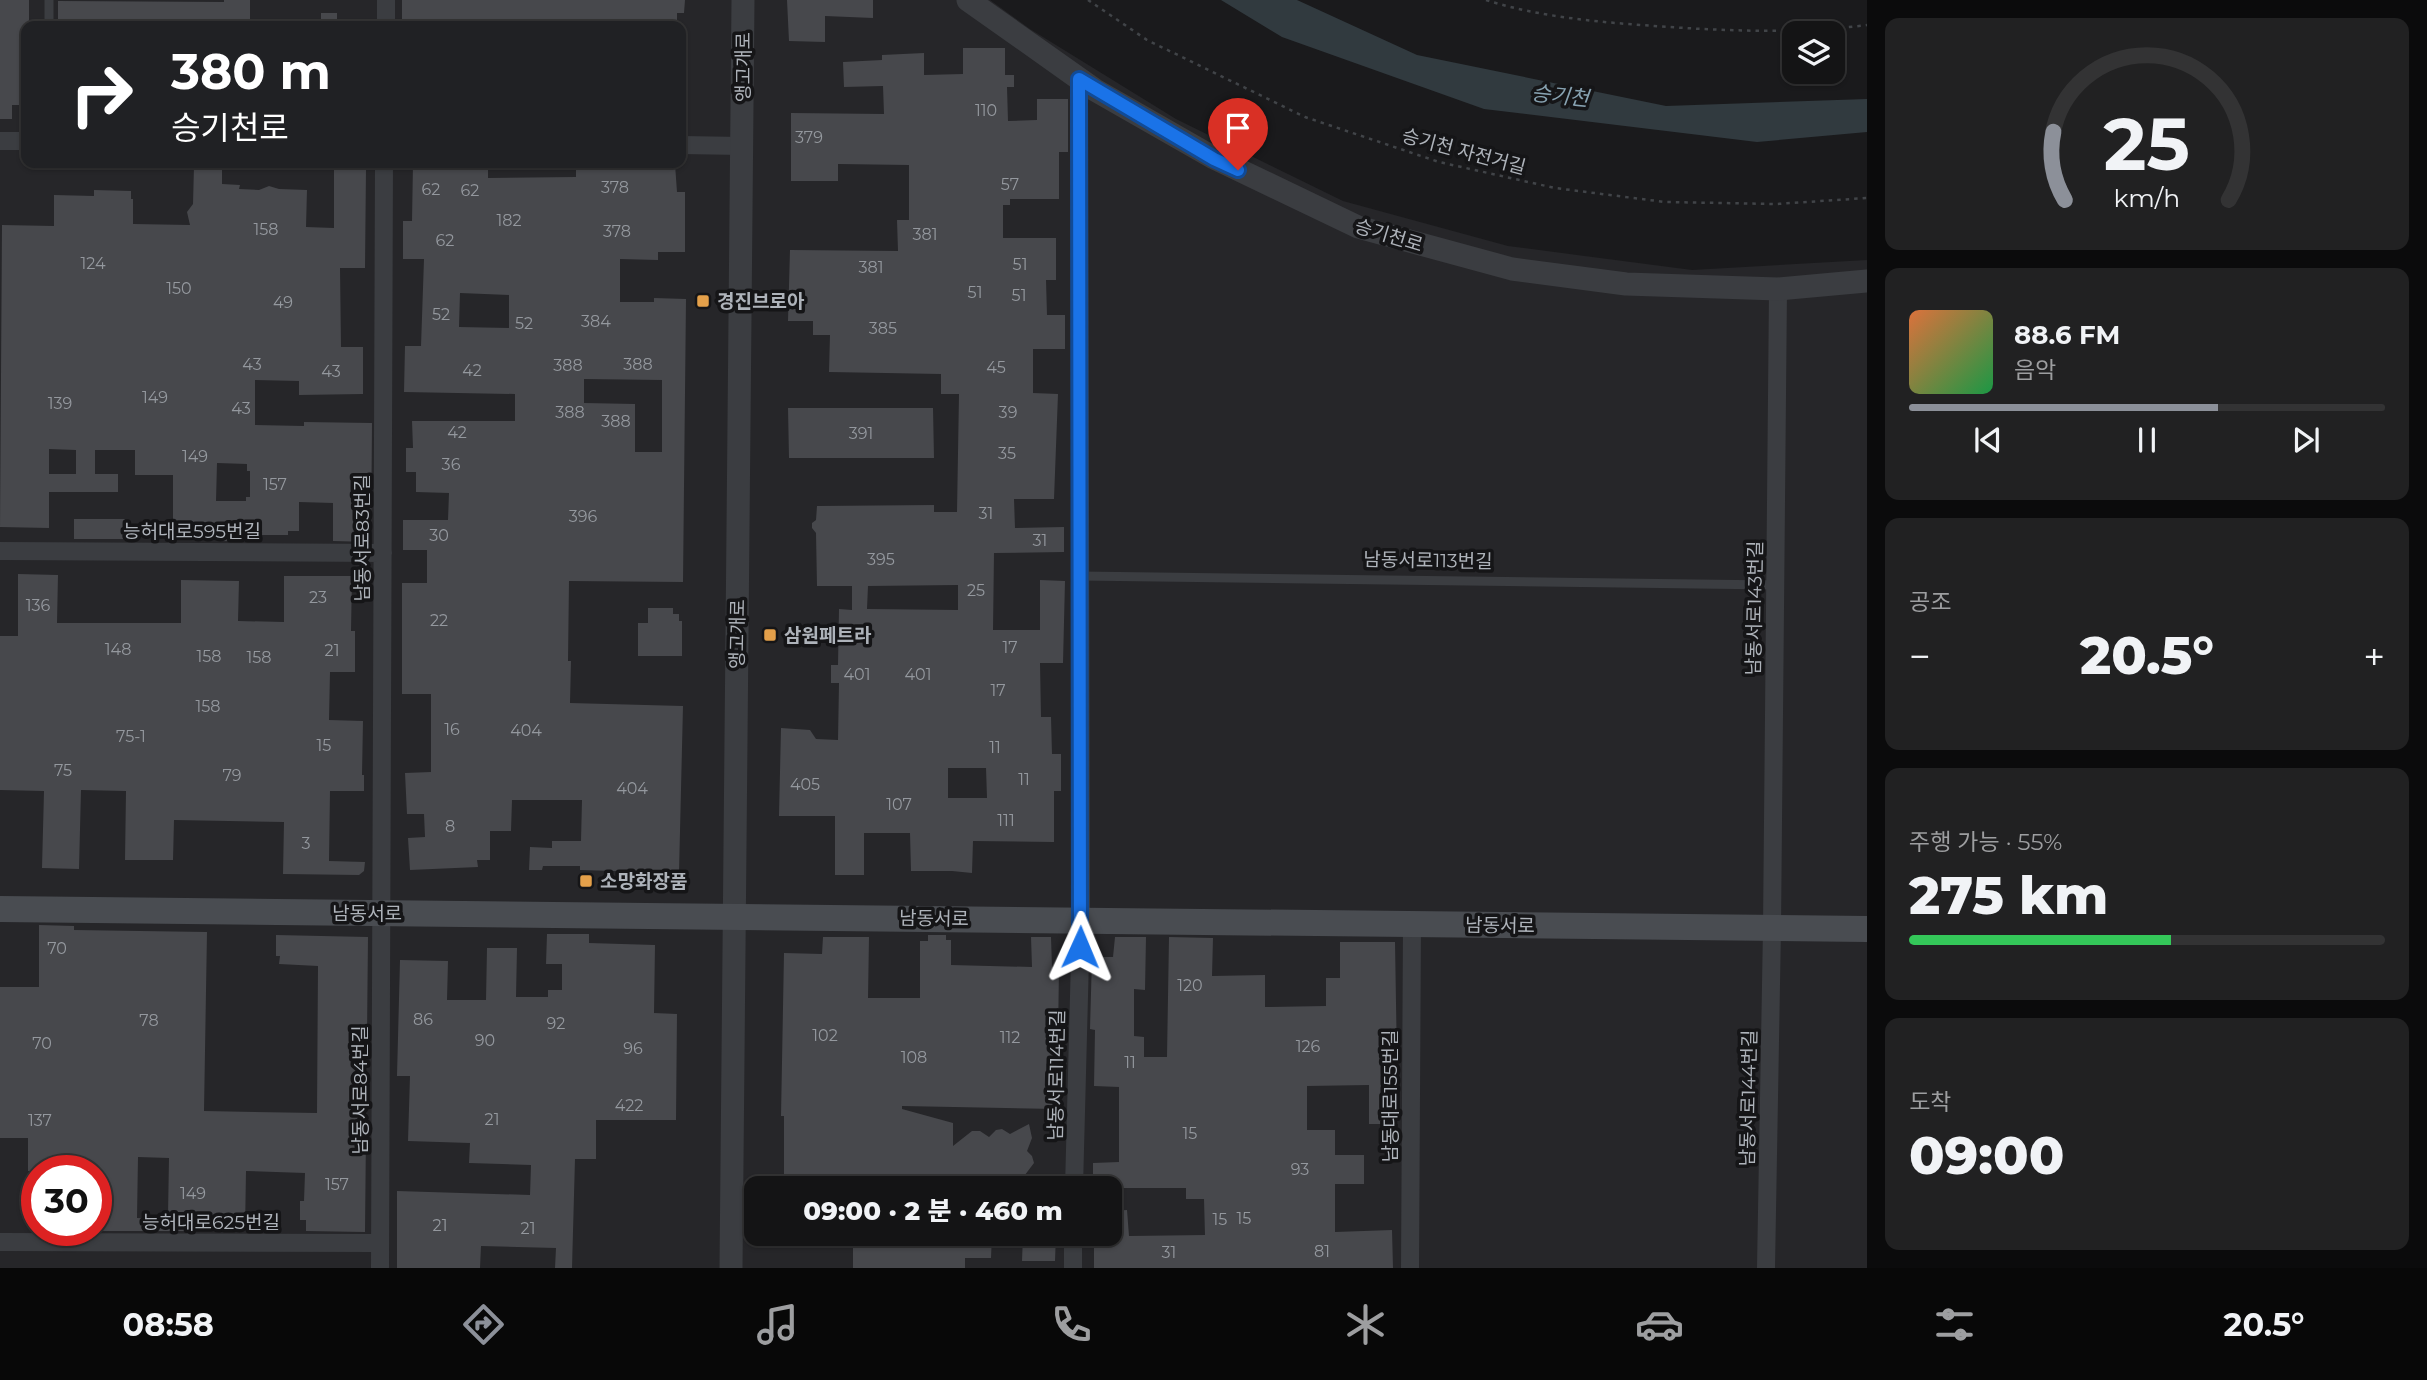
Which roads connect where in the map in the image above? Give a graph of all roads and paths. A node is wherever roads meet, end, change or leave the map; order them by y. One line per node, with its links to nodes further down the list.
1 (49, 0): 7 (lane)
2 (386, 0): 8 (street)
3 (743, 0): 14 (street, 앵고개로)
4 (968, 0): 10 (street, 승기천로)
5 (1088, 0): 16 (path, 승기천 자전거길)
6 (1486, 0): 9 (path)
7 (49, 21)
8 (386, 21)
9 (1867, 25)
10 (1079, 79): 18 (street, 승기천로); 21 (street)
11 (0, 141): 12 (street)
12 (21, 141)
13 (686, 145): 14 (street)
14 (743, 146): 25 (street, 앵고개로)
15 (384, 168): 20 (street, 남동서로83번길)
16 (1867, 198)
17 (1867, 281): 18 (street, 승기천로)
18 (1778, 289): 22 (street, 남동서로143번길)
19 (0, 551): 20 (street, 능허대로595번길)
20 (383, 553): 24 (street, 남동서로83번길)
21 (1080, 576): 22 (lane, 남동서로113번길); 26 (street)
22 (1775, 585): 28 (street, 남동서로143번길)
23 (0, 909): 24 (main road, 남동서로)
24 (382, 913): 25 (main road, 남동서로); 32 (street, 남동서로84번길)
25 (734, 916): 26 (main road, 남동서로); 35 (street, 앵고개로)
26 (1081, 920): 27 (main road, 남동서로); 30 (street, 남동서로114번길)
27 (1412, 924): 28 (main road, 남동서로); 37 (street, 남동대로155번길)
28 (1772, 928): 29 (main road, 남동서로); 38 (street, 남동서로144번길)
29 (1867, 929)
30 (1074, 1176)
31 (0, 1242): 32 (street, 능허대로625번길)
32 (380, 1243): 34 (street, 남동서로84번길)
33 (1073, 1246): 36 (street)
34 (380, 1268)
35 (731, 1268)
36 (1073, 1268)
37 (1410, 1268)
38 (1766, 1268)

